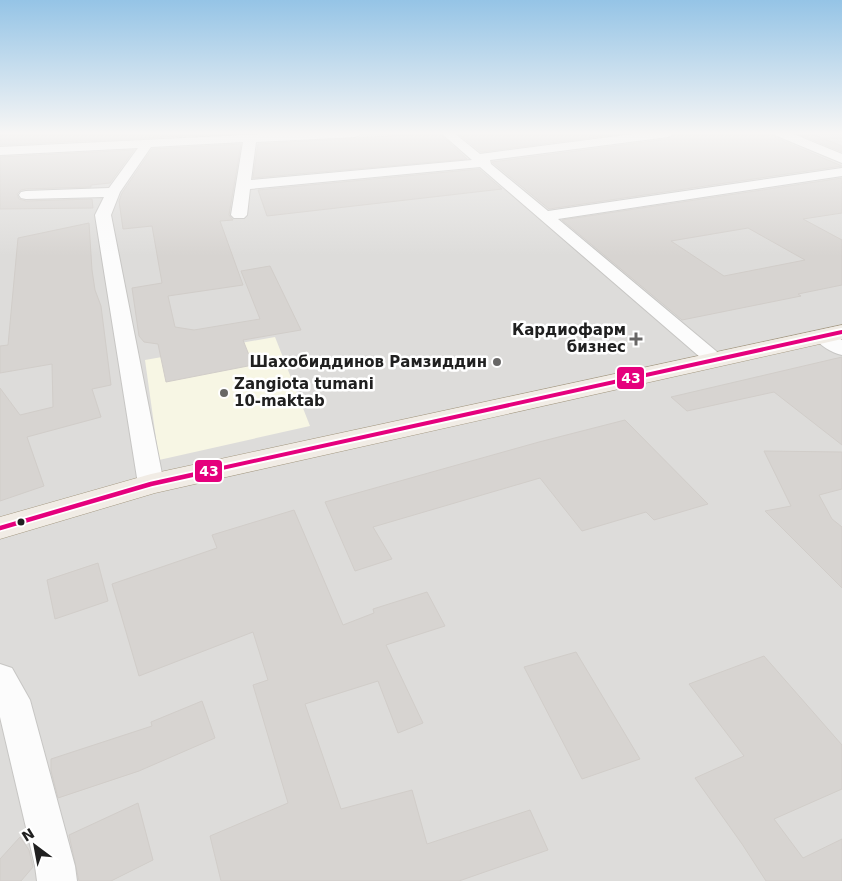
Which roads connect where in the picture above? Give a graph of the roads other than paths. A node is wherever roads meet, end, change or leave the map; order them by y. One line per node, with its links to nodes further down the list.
1 (125, 174): 7 (street)
2 (245, 174): 6 (street)
3 (351, 174): 6 (street)
4 (497, 174): 10 (street)
5 (828, 174): 10 (street)
6 (243, 185): 9 (street)
7 (112, 192): 8 (street); 13 (street)
8 (26, 195)
9 (239, 214)
10 (546, 216): 12 (street)
11 (836, 339): 12 (main road)
12 (715, 360): 13 (main road)
13 (151, 484): 14 (main road)
14 (0, 528)
15 (0, 678): 16 (street)
16 (57, 881)

